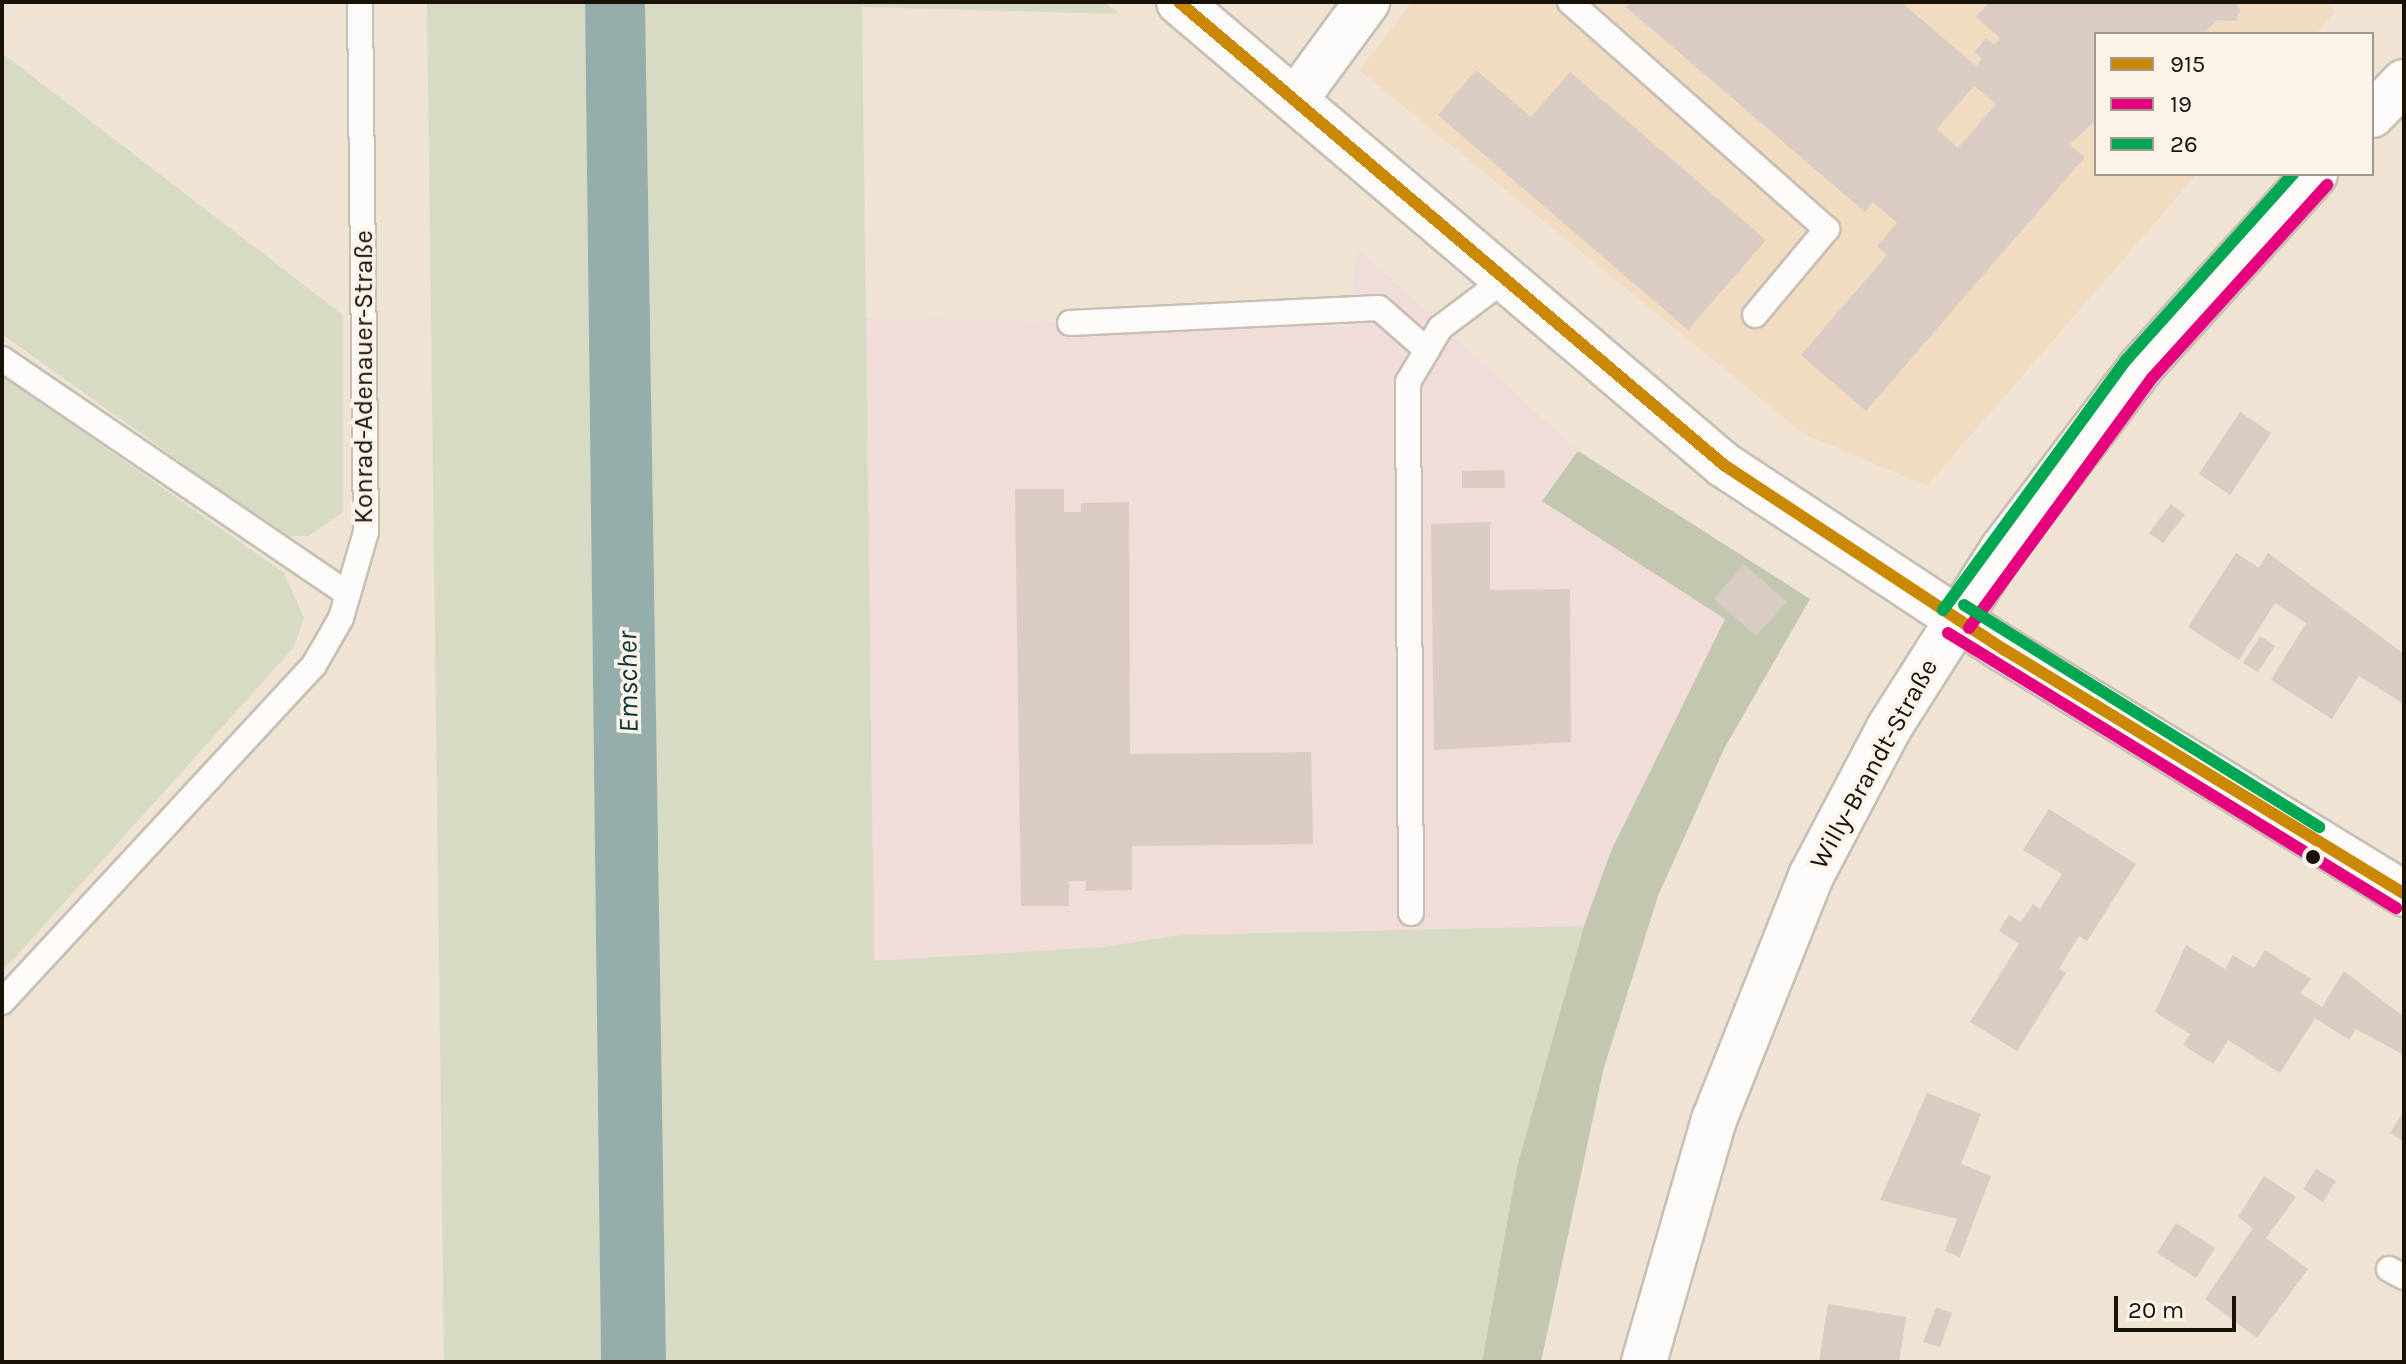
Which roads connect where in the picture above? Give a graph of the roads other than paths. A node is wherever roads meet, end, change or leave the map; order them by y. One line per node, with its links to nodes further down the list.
1 (360, 2): 14 (lane, Konrad-Adenauer-Straße)
2 (1179, 2): 6 (street)
3 (1367, 2): 6 (street)
4 (1570, 2): 10 (lane)
5 (2404, 82): 7 (street)
6 (1295, 100): 9 (street)
7 (2374, 113)
8 (2313, 176): 15 (street, Willy-Brandt-Straße)
9 (1504, 280): 12 (lane); 15 (street)
10 (1755, 315)
11 (1070, 323): 12 (lane)
12 (1427, 350): 17 (lane)
13 (2, 359): 14 (lane)
14 (348, 594): 18 (lane, Konrad-Adenauer-Straße)
15 (1956, 619): 16 (street); 19 (street, Willy-Brandt-Straße)
16 (2404, 894)
17 (1411, 913)
18 (2, 1002)
19 (1644, 1362)

